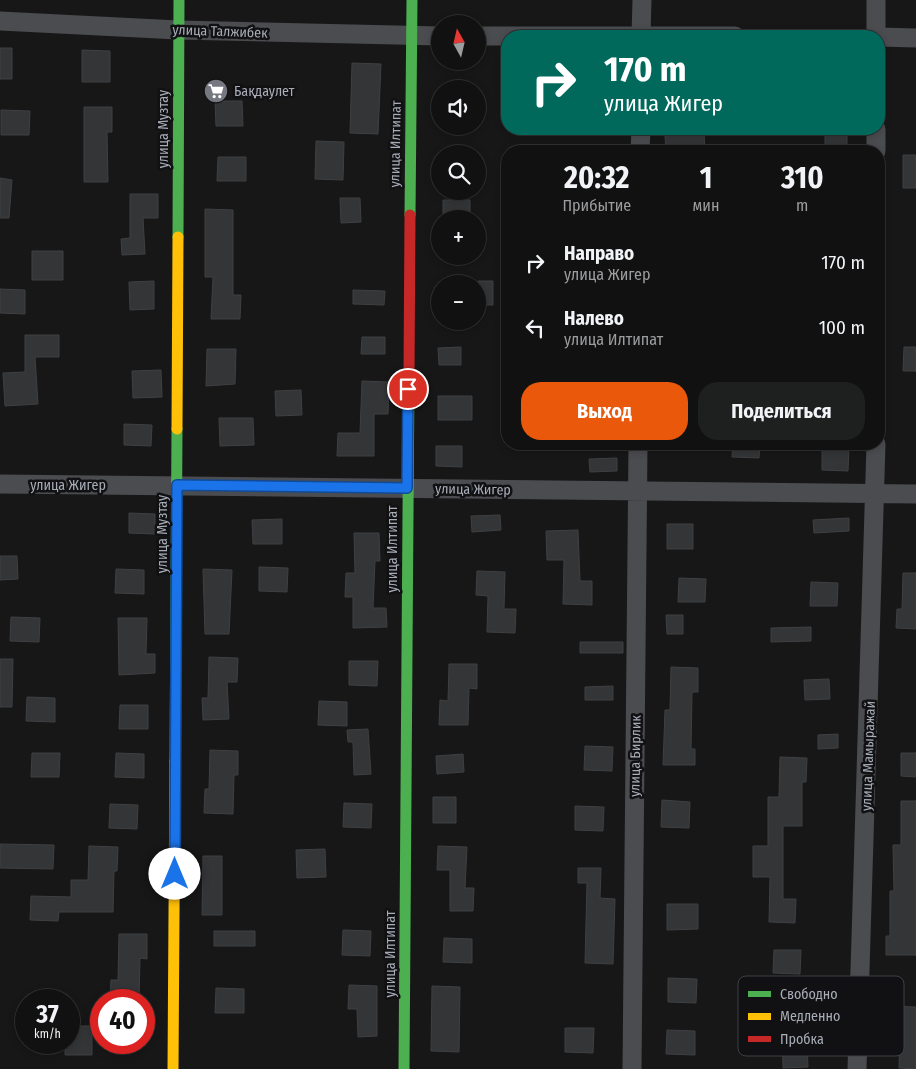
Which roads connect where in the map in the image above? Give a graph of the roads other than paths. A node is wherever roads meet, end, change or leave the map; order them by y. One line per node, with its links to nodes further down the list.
1 (178, 0): 6 (street, улица Музтау)
2 (412, 0): 9 (street, улица Илтипат)
3 (642, 0): 7 (street)
4 (876, 0): 8 (street)
5 (0, 21): 6 (street, улица Талжибек)
6 (178, 30): 9 (street, улица Талжибек); 18 (street, улица Музтау)
7 (642, 30)
8 (877, 30)
9 (411, 36): 10 (street, улица Талжибек); 19 (street, улица Илтипат)
10 (431, 36)
11 (486, 36): 12 (street)
12 (501, 36)
13 (885, 37): 14 (street)
14 (916, 38)
15 (638, 450): 20 (street, улица Бирлик)
16 (876, 450): 21 (street, улица Мамыражай)
17 (0, 484): 18 (street, улица Жигер)
18 (177, 485): 19 (street, улица Жигер); 25 (street, улица Музтау)
19 (407, 488): 20 (street, улица Жигер); 26 (street, улица Илтипат)
20 (637, 492): 21 (street, улица Жигер); 27 (street, улица Бирлик)
21 (877, 494): 22 (street, улица Жигер); 23 (street, улица Мамыражай)
22 (916, 494)
23 (860, 976)
24 (857, 1056): 28 (street, улица Мамыражай)
25 (174, 1069)
26 (404, 1069)
27 (632, 1069)
28 (857, 1069)

